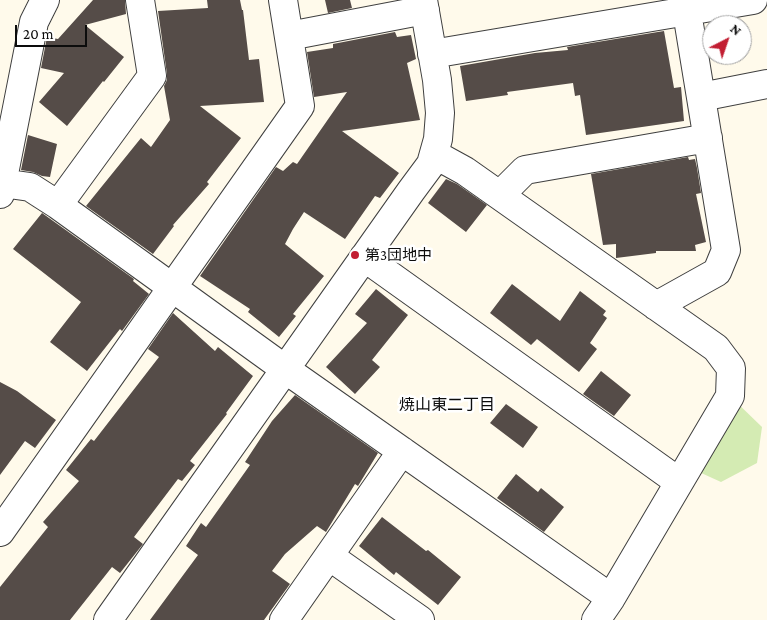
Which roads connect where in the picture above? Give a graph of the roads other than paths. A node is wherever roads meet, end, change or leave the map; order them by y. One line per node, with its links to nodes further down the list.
1 (45, 0): 15 (street)
2 (140, 0): 17 (street)
3 (283, 0): 9 (street)
4 (753, 0): 7 (street)
5 (765, 0): 8 (street)
6 (424, 5): 9 (street); 10 (street)
7 (686, 5): 10 (street); 12 (street)
8 (767, 16)
9 (289, 36): 19 (street)
10 (432, 54): 14 (street)
11 (767, 84): 12 (street)
12 (701, 97): 13 (street)
13 (708, 138): 16 (street); 20 (street)
14 (434, 154): 16 (street); 18 (street)
15 (1, 189): 17 (street)
16 (500, 195): 20 (street)
17 (58, 205): 19 (street)
18 (364, 257): 21 (street); 23 (street)
19 (172, 288): 21 (street); 24 (street)
20 (656, 306): 23 (street)
21 (285, 368): 22 (street); 27 (street)
22 (402, 451): 25 (street); 26 (street)
23 (679, 482): 26 (street)
24 (0, 532)
25 (329, 556): 28 (street); 29 (street)
26 (603, 609)
27 (108, 620)
28 (284, 620)
29 (420, 620)

